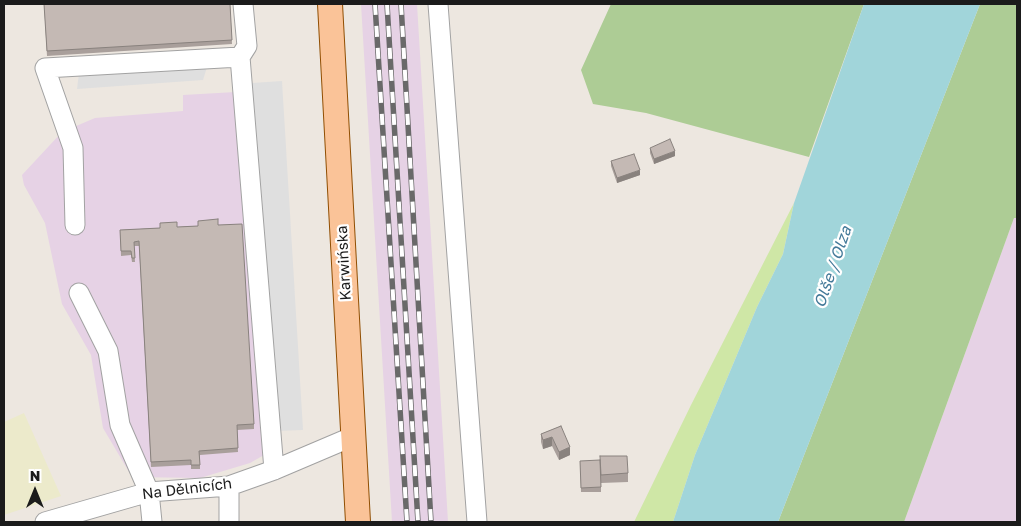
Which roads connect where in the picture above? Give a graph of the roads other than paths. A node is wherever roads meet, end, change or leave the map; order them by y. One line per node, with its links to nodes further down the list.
1 (243, 4): 4 (street)
2 (330, 4): 7 (main road, Karwińska)
3 (438, 4): 15 (street)
4 (240, 57): 5 (street); 8 (street)
5 (75, 225)
6 (79, 293): 10 (street)
7 (354, 436): 8 (street, Na Dělnicích); 14 (main road, Karwińska)
8 (274, 470): 9 (street, Na Dělnicích)
9 (229, 486): 10 (street, Na Dělnicích); 13 (street)
10 (149, 492): 11 (street, Na Dělnicích); 12 (street)
11 (45, 522)
12 (152, 522)
13 (229, 522)
14 (358, 522)
15 (477, 522)

